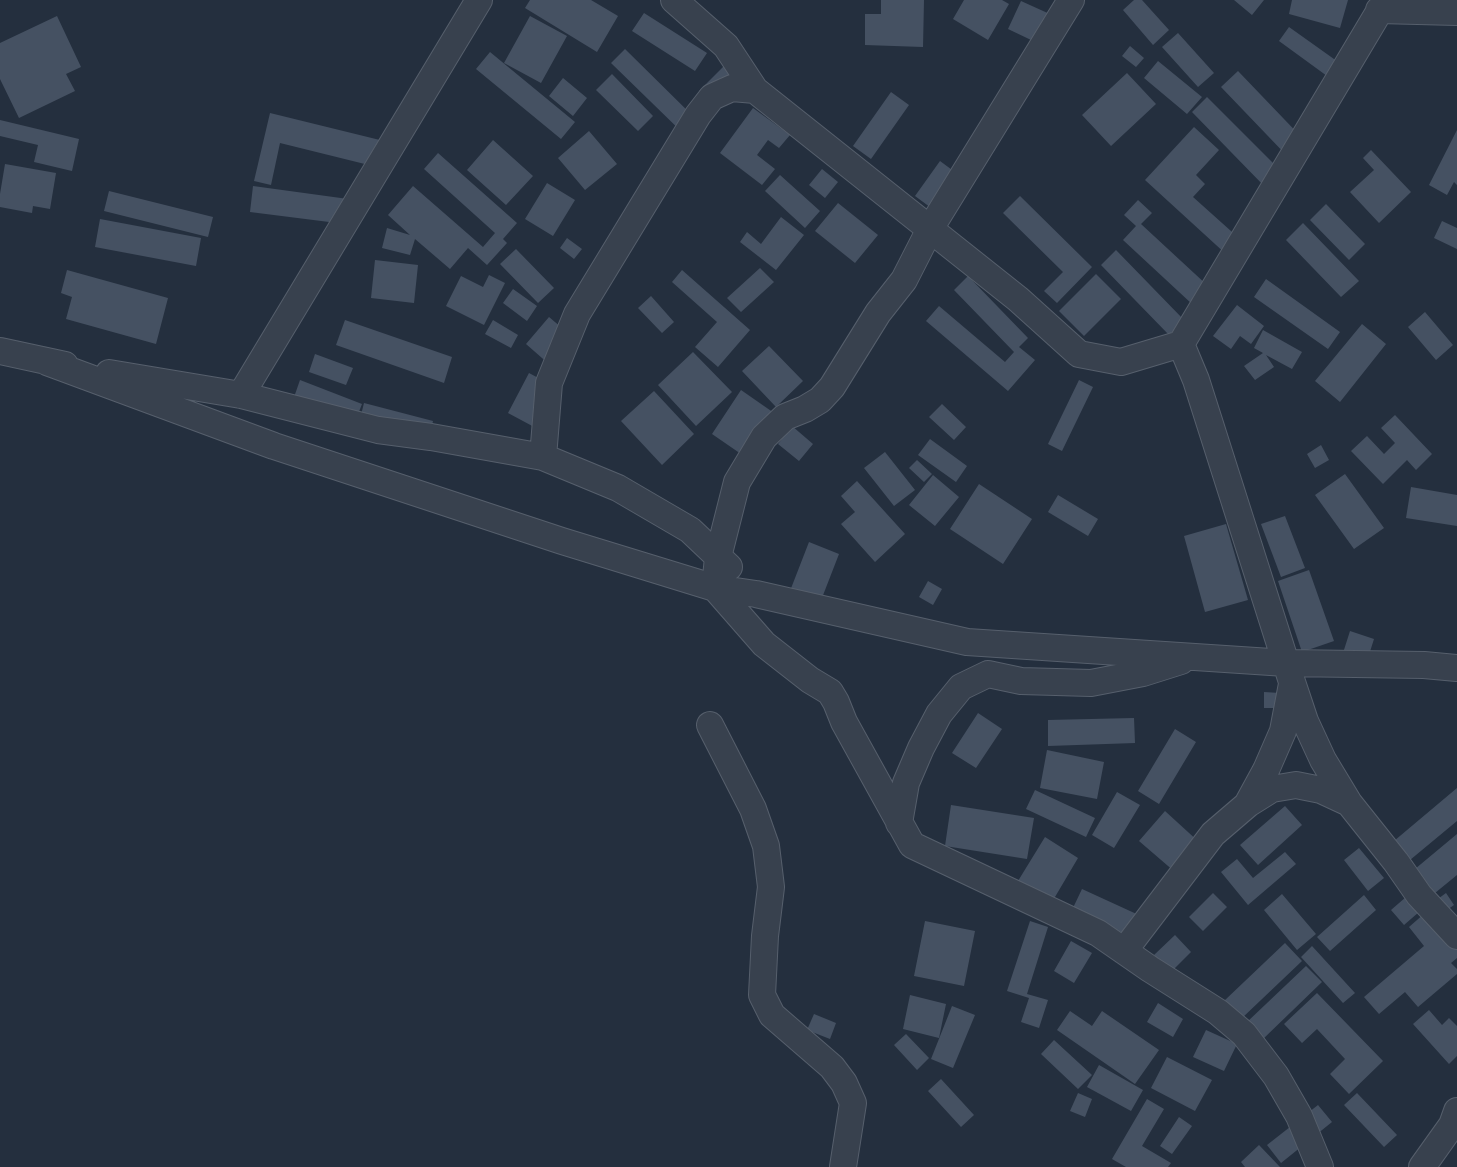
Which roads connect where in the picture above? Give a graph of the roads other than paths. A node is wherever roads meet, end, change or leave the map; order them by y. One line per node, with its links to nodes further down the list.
1 (479, 0): 11 (street)
2 (674, 0): 6 (street)
3 (1071, 0): 7 (street)
4 (1382, 5): 5 (street); 8 (street)
5 (1457, 12)
6 (756, 90): 7 (street); 12 (street)
7 (930, 228): 8 (street); 13 (street)
8 (1181, 344): 18 (street)
9 (0, 351): 10 (street)
10 (47, 362): 11 (street); 14 (street)
11 (242, 395): 12 (street)
12 (543, 458): 13 (street)
13 (718, 557): 14 (street); 15 (street)
14 (715, 588): 15 (street); 22 (street)
15 (756, 594): 16 (street)
16 (1192, 657): 18 (street); 22 (street)
17 (1457, 668): 18 (street)
18 (1289, 673): 20 (street); 21 (street)
19 (710, 725): 27 (street)
20 (1349, 802): 21 (street); 23 (street)
21 (1248, 804): 24 (street)
22 (899, 824): 24 (street)
23 (1457, 936)
24 (1124, 951): 28 (street)
25 (1457, 1111): 26 (street)
26 (1449, 1143): 29 (street)
27 (843, 1167)
28 (1320, 1167)
29 (1422, 1167)

